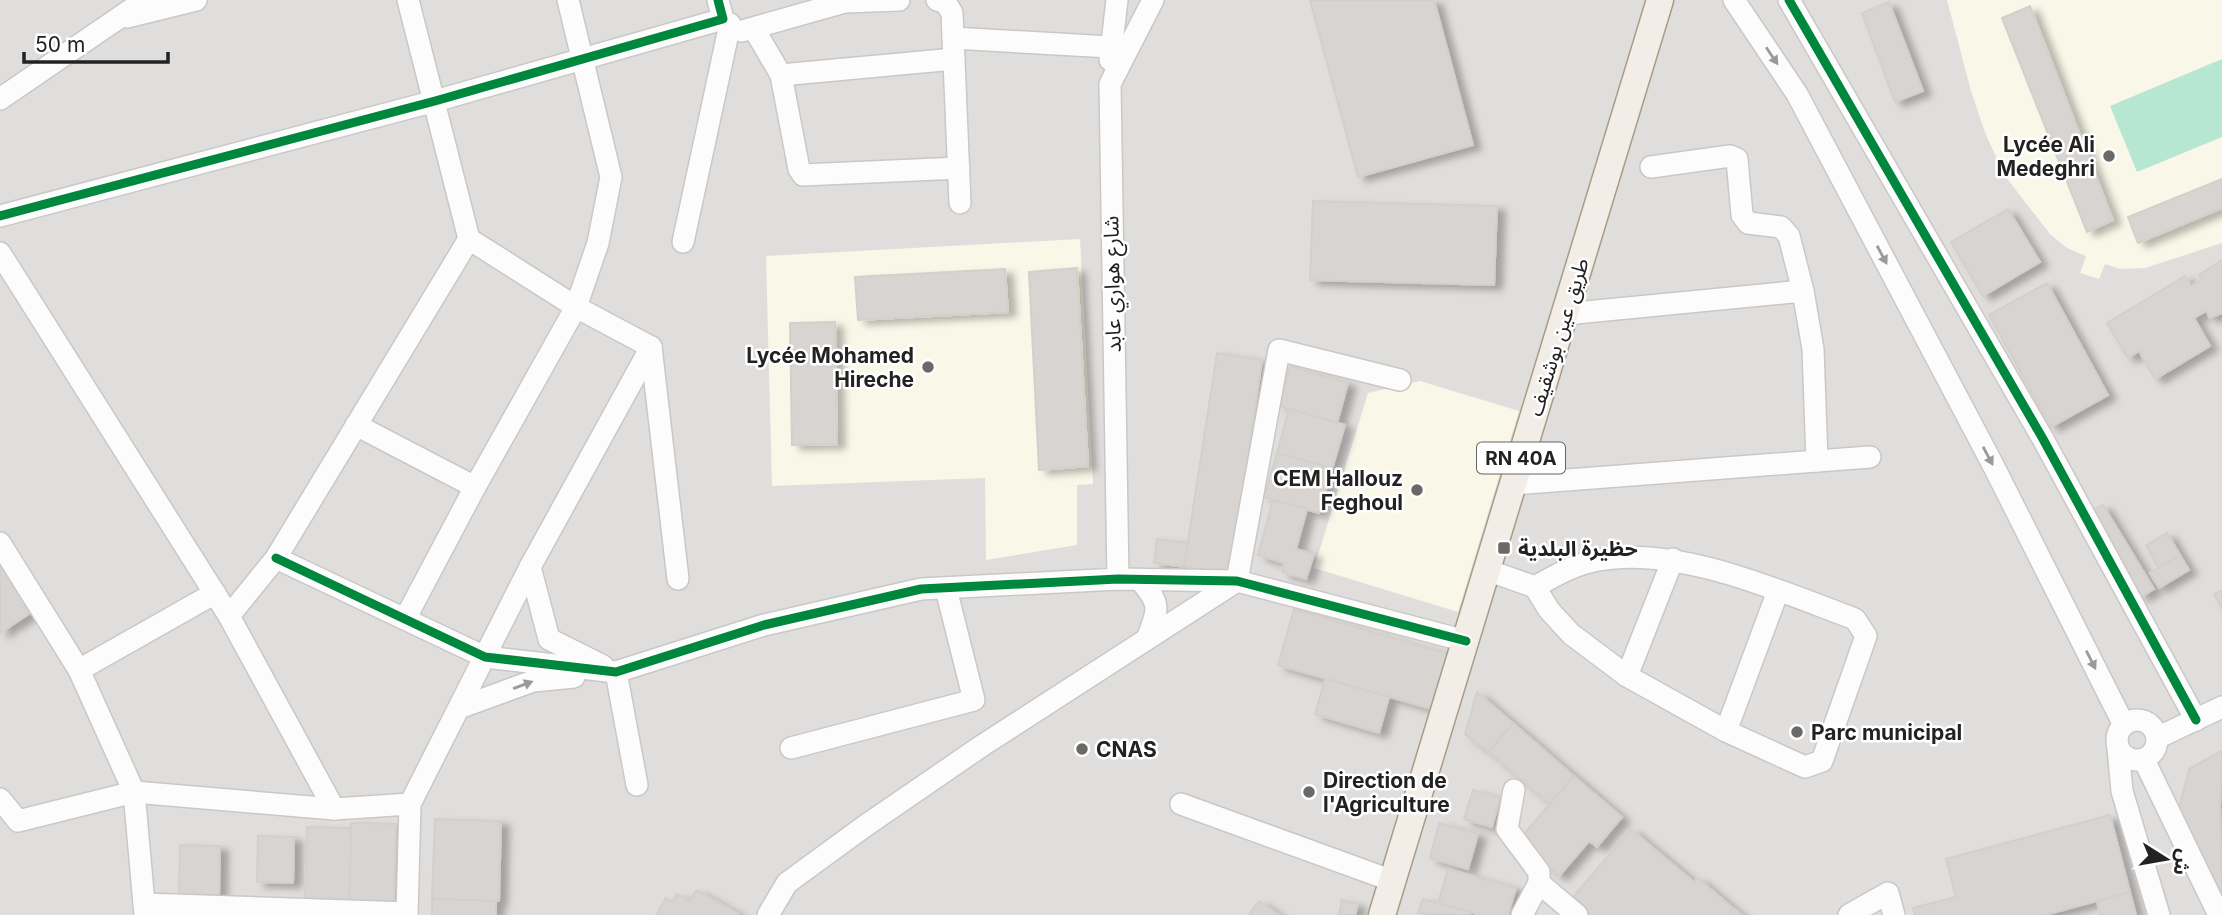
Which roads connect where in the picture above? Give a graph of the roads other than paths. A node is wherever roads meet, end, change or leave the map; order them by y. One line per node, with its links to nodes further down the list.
1 (145, 0): 14 (street)
2 (196, 0): 14 (street)
3 (408, 0): 23 (street)
4 (568, 0): 18 (street)
5 (900, 0): 15 (street)
6 (937, 0): 17 (street)
7 (1117, 0): 16 (street)
8 (1153, 0): 21 (street, شارع هواري عابد)
9 (1660, 0): 33 (main road, طريق عين بوشقيف / RN 40A)
10 (1734, 0): 65 (street, one-way to 65)
11 (1789, 0): 19 (street)
12 (1805, 0): 19 (street)
13 (724, 14): 15 (street); 18 (street); 29 (street)
14 (118, 20): 22 (street)
15 (754, 29): 20 (street)
16 (1110, 47): 17 (street); 21 (street)
17 (953, 48): 20 (street); 25 (street)
18 (583, 58): 23 (street); 32 (street)
19 (1826, 65): 64 (street)
20 (781, 75): 25 (street)
21 (1110, 84): 47 (street, شارع هواري عابد)
22 (0, 99)
23 (435, 102): 27 (street); 28 (street)
24 (1651, 167): 31 (street)
25 (959, 168): 26 (street)
26 (960, 203)
27 (0, 216)
28 (468, 239): 32 (street); 36 (street)
29 (683, 243)
30 (0, 253): 53 (street)
31 (1803, 291): 33 (street); 38 (street)
32 (576, 307): 34 (street); 40 (street)
33 (1565, 314): 39 (main road, طريق عين بوشقيف / RN 40A)
34 (651, 346): 44 (street); 46 (street)
35 (1400, 380): 49 (street)
36 (356, 425): 40 (street); 42 (street)
37 (1870, 457): 38 (street)
38 (1817, 461): 39 (street)
39 (1514, 484): 45 (main road, طريق عين بوشقيف / RN 40A)
40 (475, 487): 55 (street)
41 (0, 543): 59 (street)
42 (276, 558): 54 (street); 55 (street)
43 (1673, 559): 50 (street); 52 (street); 61 (street)
44 (530, 567): 58 (street); 60 (street)
45 (1487, 570): 50 (street); 57 (main road, طريق عين بوشقيف / RN 40A)
46 (678, 579)
47 (1118, 579): 48 (street); 51 (street)
48 (1140, 580): 49 (street); 56 (street)
49 (1237, 581): 56 (street); 57 (street)
50 (1535, 587): 61 (street)
51 (946, 589): 60 (street); 68 (street)
52 (1778, 591): 66 (street); 66 (street)
53 (215, 593): 54 (street); 59 (street)
54 (229, 616): 77 (street)
55 (405, 619): 58 (street)
56 (1147, 639): 82 (street)
57 (1466, 641): 78 (main road, طريق عين بوشقيف / RN 40A)
58 (485, 657): 60 (street); 63 (street)
59 (79, 670): 73 (street)
60 (616, 672): 63 (street, one-way to 60); 71 (street)
61 (1627, 676): 66 (street)
62 (2222, 707): 64 (street)
63 (459, 708): 75 (street)
64 (2196, 720): 67 (street)
65 (2124, 725): 67 (street); 69 (street)
66 (1726, 731)
67 (2157, 738): 70 (street)
68 (791, 748)
69 (2118, 748): 70 (street); 88 (street)
70 (2144, 760): 89 (street)
71 (636, 785)
72 (1514, 790): 79 (street)
73 (134, 792): 74 (street); 77 (street); 80 (street)
74 (0, 799)
75 (410, 804): 77 (street); 81 (street)
76 (1181, 804): 78 (street)
77 (334, 809)
78 (1393, 881): 83 (main road, طريق عين بوشقيف / RN 40A)
79 (1539, 883): 84 (street); 85 (street)
80 (144, 910): 81 (street)
81 (407, 914)
82 (768, 915)
83 (1382, 915)
84 (1522, 915)
85 (1577, 915)
86 (1849, 915): 87 (street)
87 (1894, 915)
88 (2158, 915)
89 (2219, 915)

